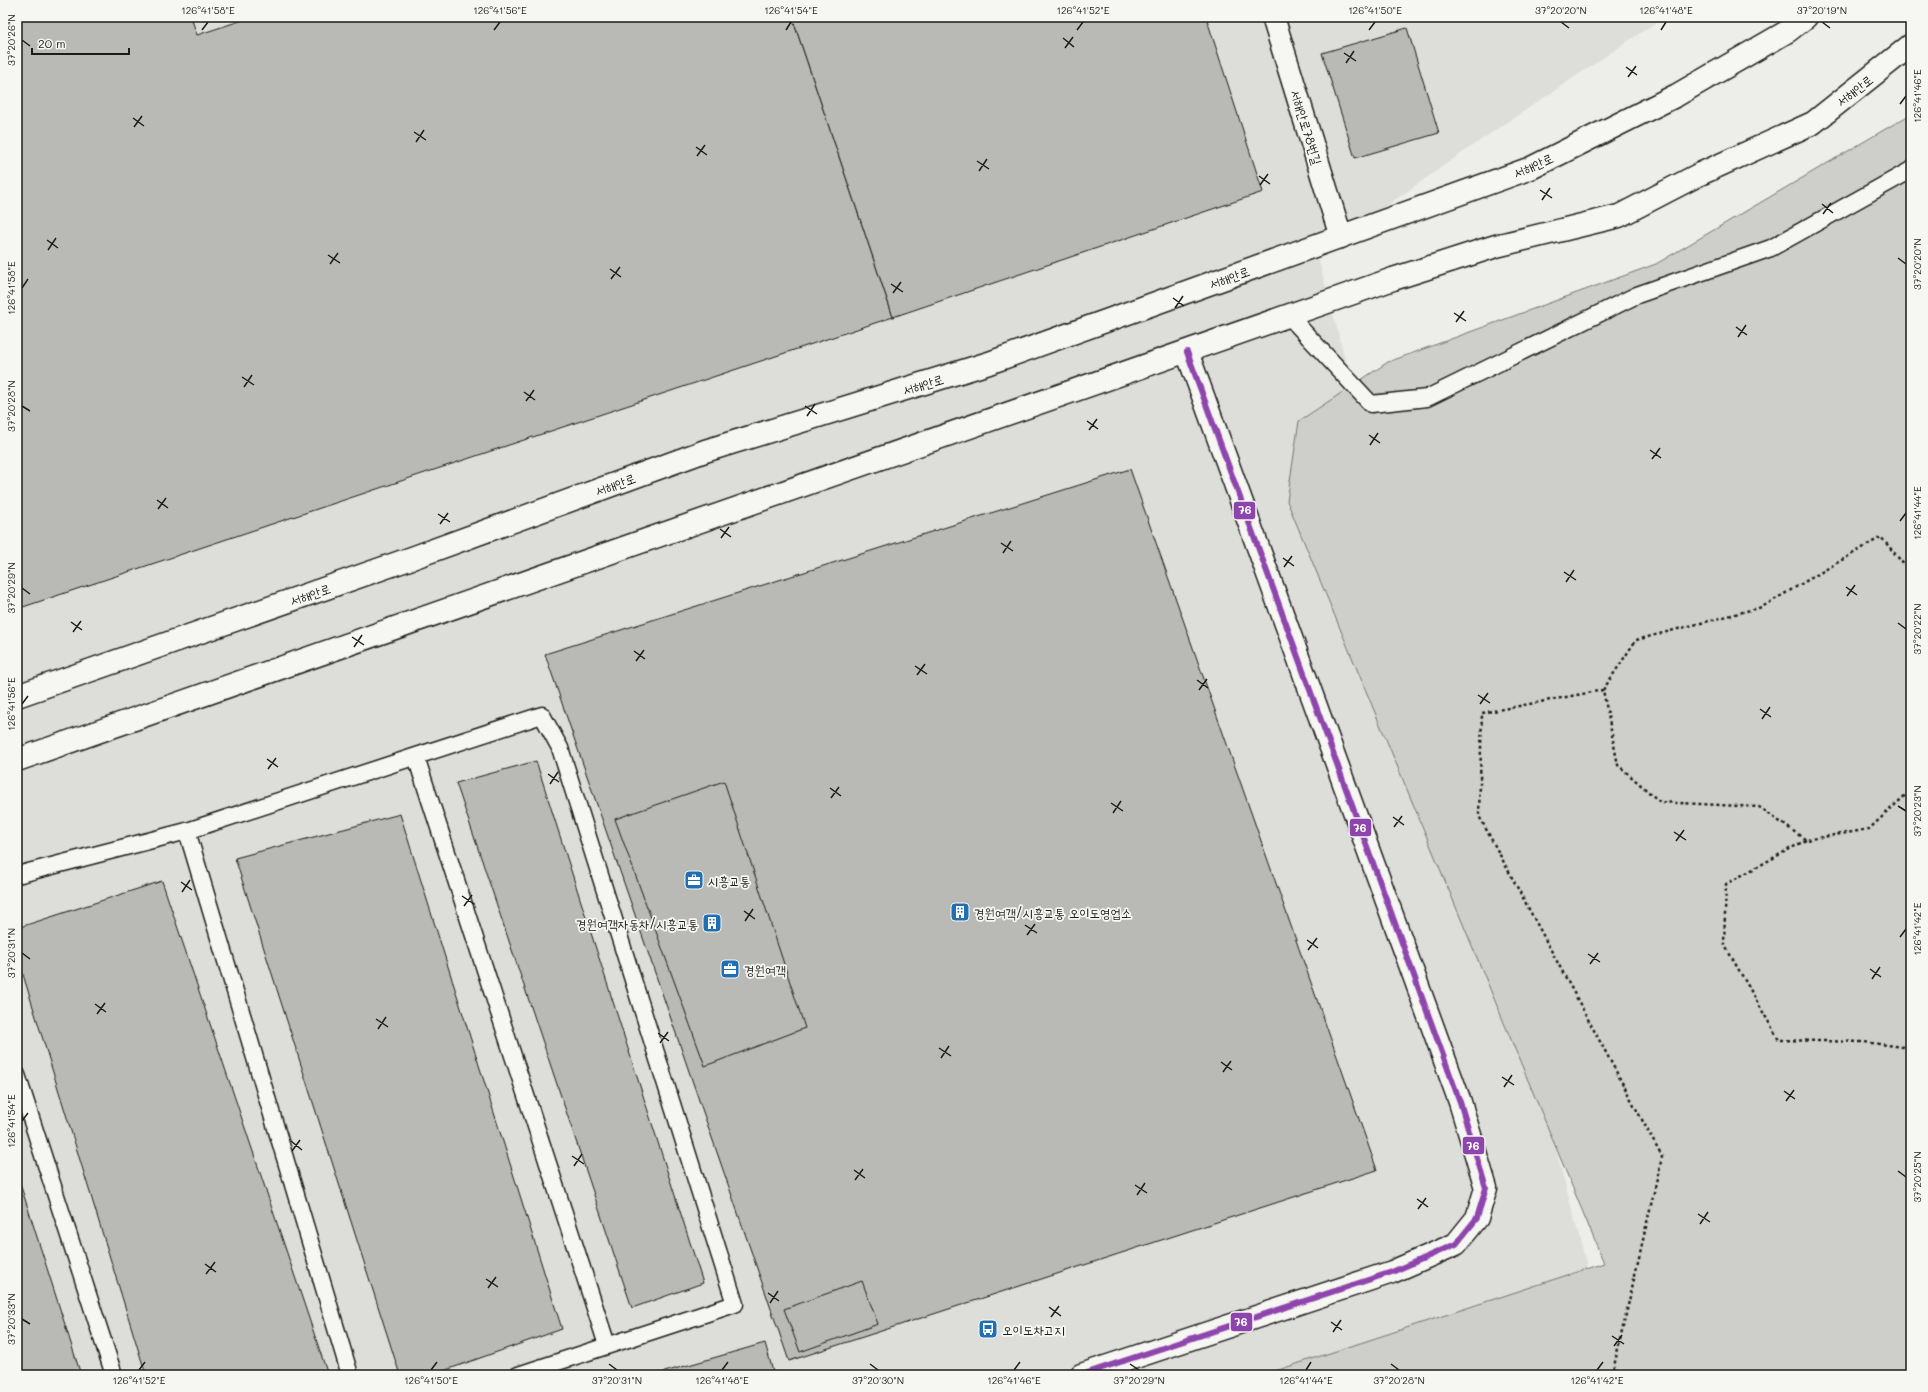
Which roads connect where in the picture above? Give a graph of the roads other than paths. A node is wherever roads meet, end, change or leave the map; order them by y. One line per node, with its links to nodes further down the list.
1 (1273, 17): 5 (main road, 서해안로78번길)
2 (1806, 17): 5 (main road, 서해안로)
3 (1911, 45): 6 (main road, 서해안로)
4 (1911, 170): 6 (lane)
5 (1341, 237): 8 (main road, 서해안로)
6 (1289, 316): 7 (main road, 서해안로)
7 (1187, 352): 10 (main road, 서해안로); 18 (main road)
8 (17, 696)
9 (416, 756): 11 (lane); 14 (lane); 14 (lane)
10 (17, 760)
11 (187, 831): 12 (lane); 16 (lane)
12 (17, 875)
13 (17, 1074): 15 (lane)
14 (607, 1345): 17 (lane)
15 (114, 1375)
16 (350, 1375)
17 (518, 1375)
18 (1081, 1375)

